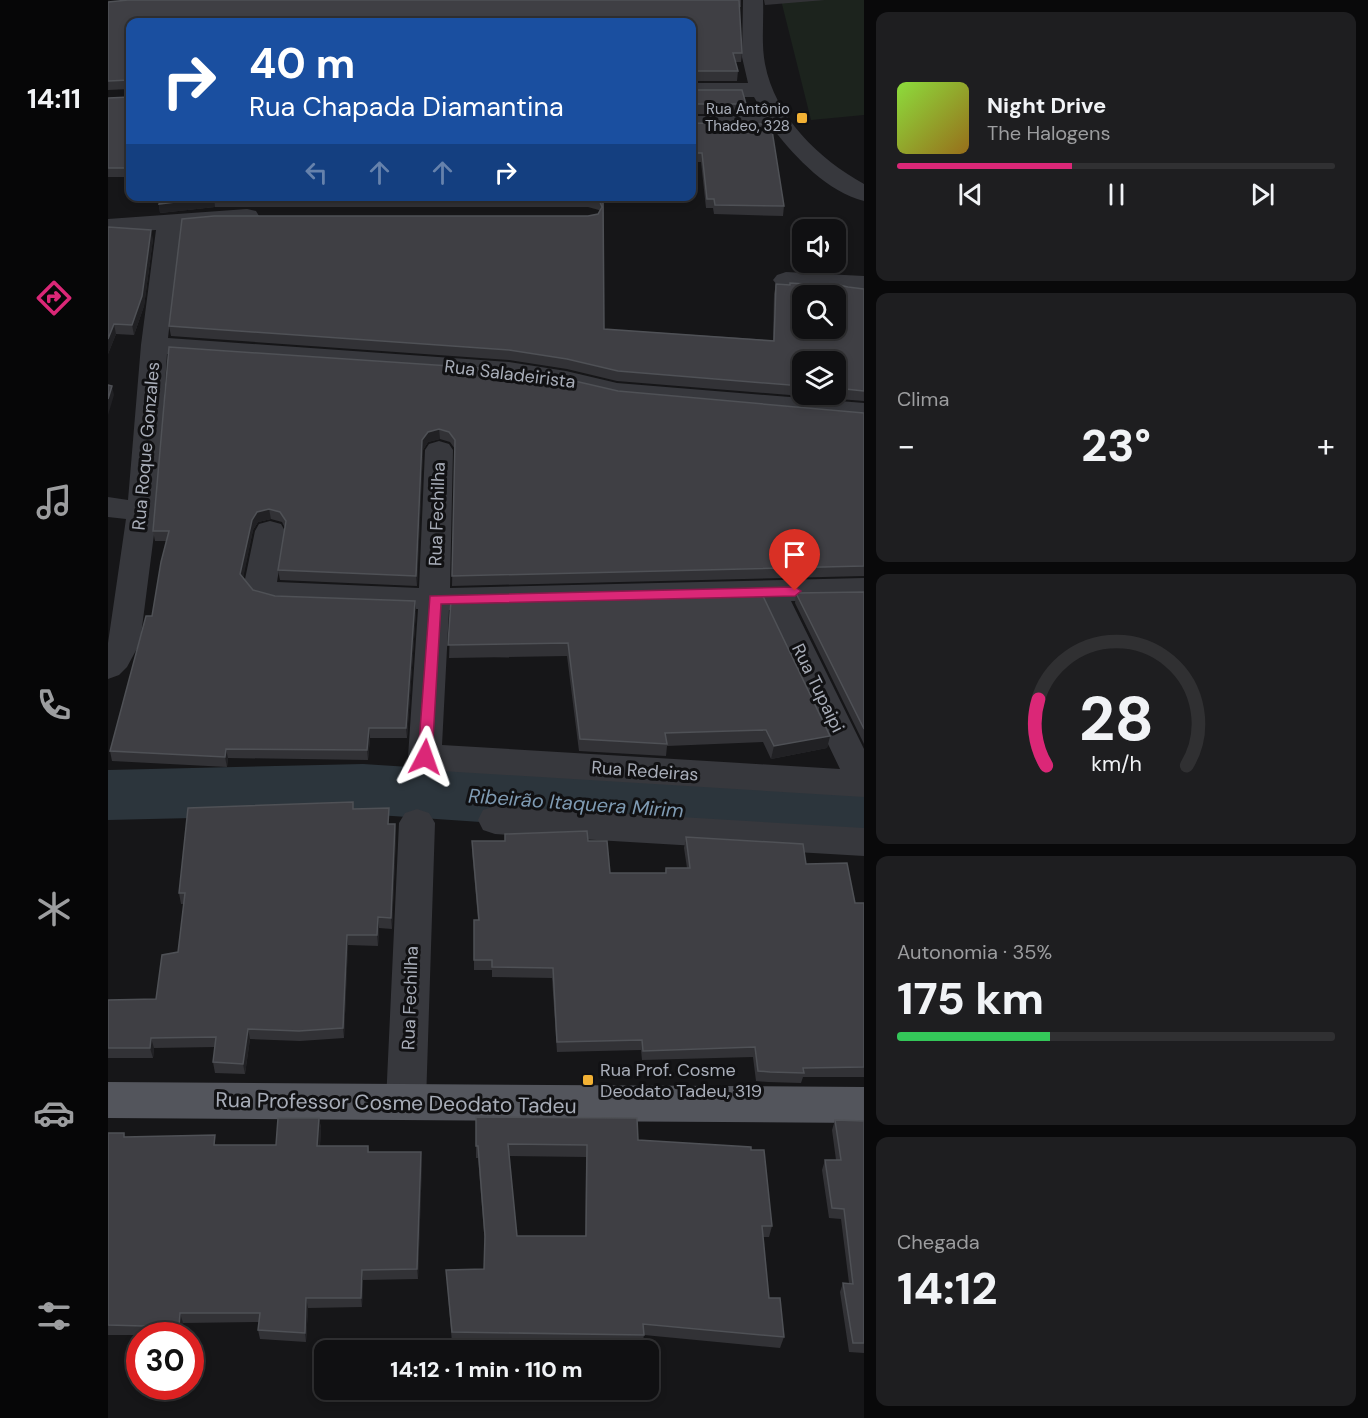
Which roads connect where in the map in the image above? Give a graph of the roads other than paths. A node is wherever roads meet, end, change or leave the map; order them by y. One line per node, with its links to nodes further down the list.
1 (753, 0): 5 (street)
2 (730, 68): 4 (street)
3 (696, 90): 4 (street)
4 (732, 90): 5 (street)
5 (762, 90): 7 (street)
6 (696, 123): 7 (street)
7 (781, 123): 8 (street)
8 (864, 194)
9 (273, 216): 10 (street)
10 (170, 220): 11 (street); 14 (street, Rua Roque Gonzales)
11 (108, 226)
12 (786, 280): 13 (street)
13 (864, 284)
14 (154, 345): 15 (street, Rua Saladeirista); 18 (street, Rua Roque Gonzales)
15 (864, 412)
16 (439, 450): 22 (street, Rua Fechilha)
17 (108, 507): 18 (street)
18 (142, 511): 23 (street, Rua Roque Gonzales)
19 (270, 531): 22 (street)
20 (864, 589): 21 (street)
21 (771, 592): 22 (street); 25 (street, Rua Tupaipi)
22 (434, 599): 24 (street, Rua Fechilha)
23 (108, 667)
24 (425, 757): 25 (street, Rua Redeiras)
25 (864, 784)
26 (495, 820): 28 (street)
27 (417, 823): 30 (street, Rua Fechilha)
28 (864, 842)
29 (108, 1100): 30 (main road, Rua Professor Cosme Deodato Tadeu)
30 (406, 1102): 31 (main road, Rua Professor Cosme Deodato Tadeu)
31 (864, 1106)

